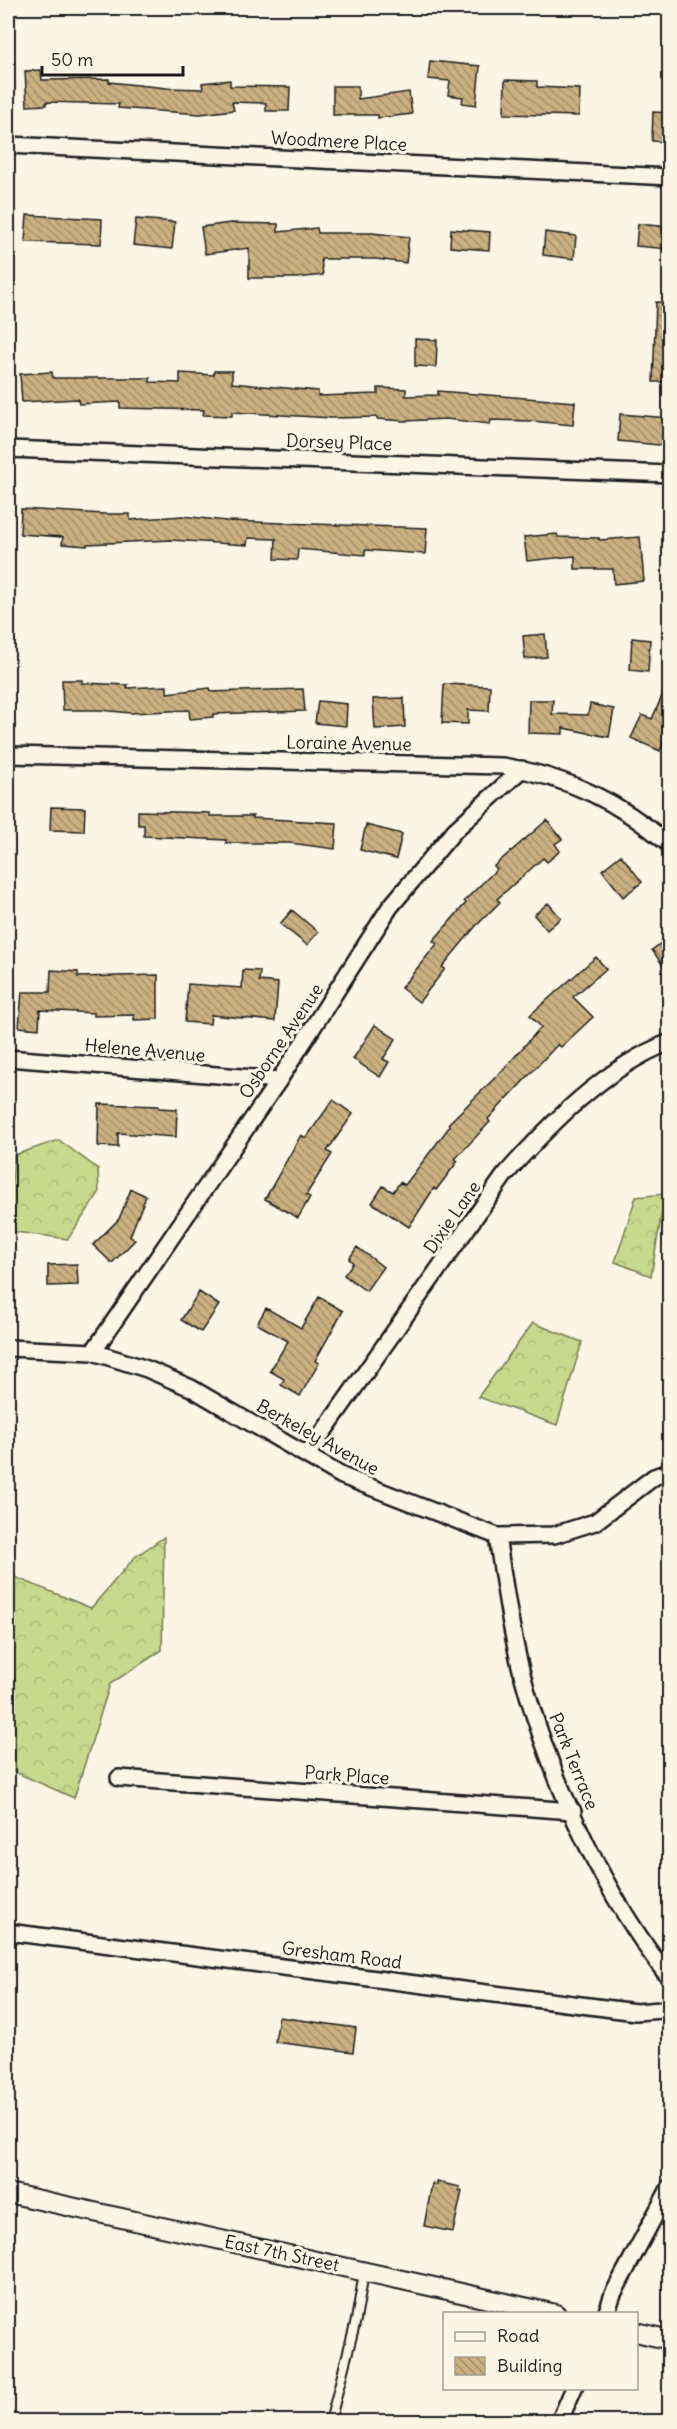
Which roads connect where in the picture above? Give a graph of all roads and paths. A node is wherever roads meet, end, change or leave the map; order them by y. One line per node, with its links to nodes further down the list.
1 (8, 145): 2 (street, Woodmere Place)
2 (669, 177)
3 (8, 449): 4 (street, Dorsey Place)
4 (669, 474)
5 (8, 755): 6 (street, Loraine Avenue)
6 (522, 769): 7 (street, Loraine Avenue); 10 (street, Osborne Avenue)
7 (669, 845)
8 (669, 1042): 13 (street, Dixie Lane)
9 (8, 1058): 10 (street, Helene Avenue)
10 (279, 1080): 12 (street, Osborne Avenue)
11 (8, 1348): 12 (street, Berkeley Avenue)
12 (93, 1352): 13 (street, Berkeley Avenue)
13 (307, 1455): 15 (street, Berkeley Avenue)
14 (669, 1472): 15 (street, Berkeley Avenue)
15 (497, 1536): 17 (street, Park Terrace)
16 (119, 1778): 17 (street, Park Place)
17 (573, 1811): 19 (street, Park Terrace)
18 (8, 1932): 20 (street, Gresham Road)
19 (669, 1979)
20 (669, 2005)
21 (669, 2187): 25 (street)
22 (8, 2193): 23 (street, East 7th Street)
23 (364, 2271): 24 (street, East 7th Street); 29 (lane)
24 (551, 2312)
25 (606, 2312)
26 (638, 2332): 27 (street)
27 (669, 2340)
28 (573, 2390): 30 (street)
29 (330, 2421)
30 (559, 2421)

